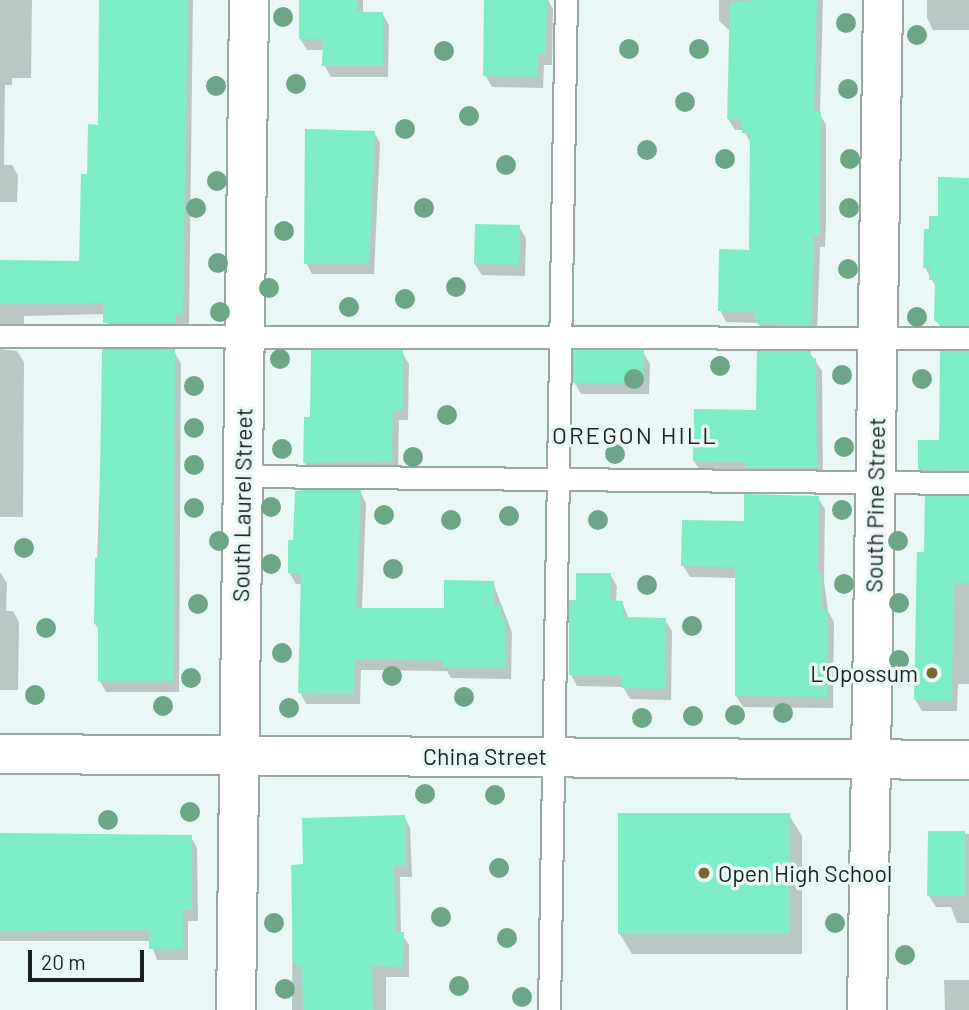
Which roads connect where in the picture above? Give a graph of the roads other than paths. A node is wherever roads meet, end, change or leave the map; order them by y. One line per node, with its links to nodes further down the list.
1 (249, 0): 4 (street, South Laurel Street)
2 (566, 0): 5 (lane)
3 (883, 0): 7 (street, South Pine Street)
4 (244, 334): 5 (lane); 6 (lane); 9 (street, South Laurel Street)
5 (560, 334): 7 (lane); 10 (lane)
6 (0, 336)
7 (878, 338): 8 (lane); 11 (street, South Pine Street)
8 (969, 338)
9 (242, 477): 10 (lane); 14 (street, South Laurel Street)
10 (557, 480): 11 (lane); 15 (lane)
11 (875, 482): 12 (lane); 16 (street, South Pine Street)
12 (969, 483)
13 (0, 754): 14 (street, China Street)
14 (239, 755): 15 (street, China Street); 18 (street, South Laurel Street)
15 (552, 757): 16 (street, China Street); 19 (lane)
16 (871, 759): 17 (street, China Street); 20 (street, South Pine Street)
17 (969, 760)
18 (236, 1010)
19 (549, 1010)
20 (867, 1010)

